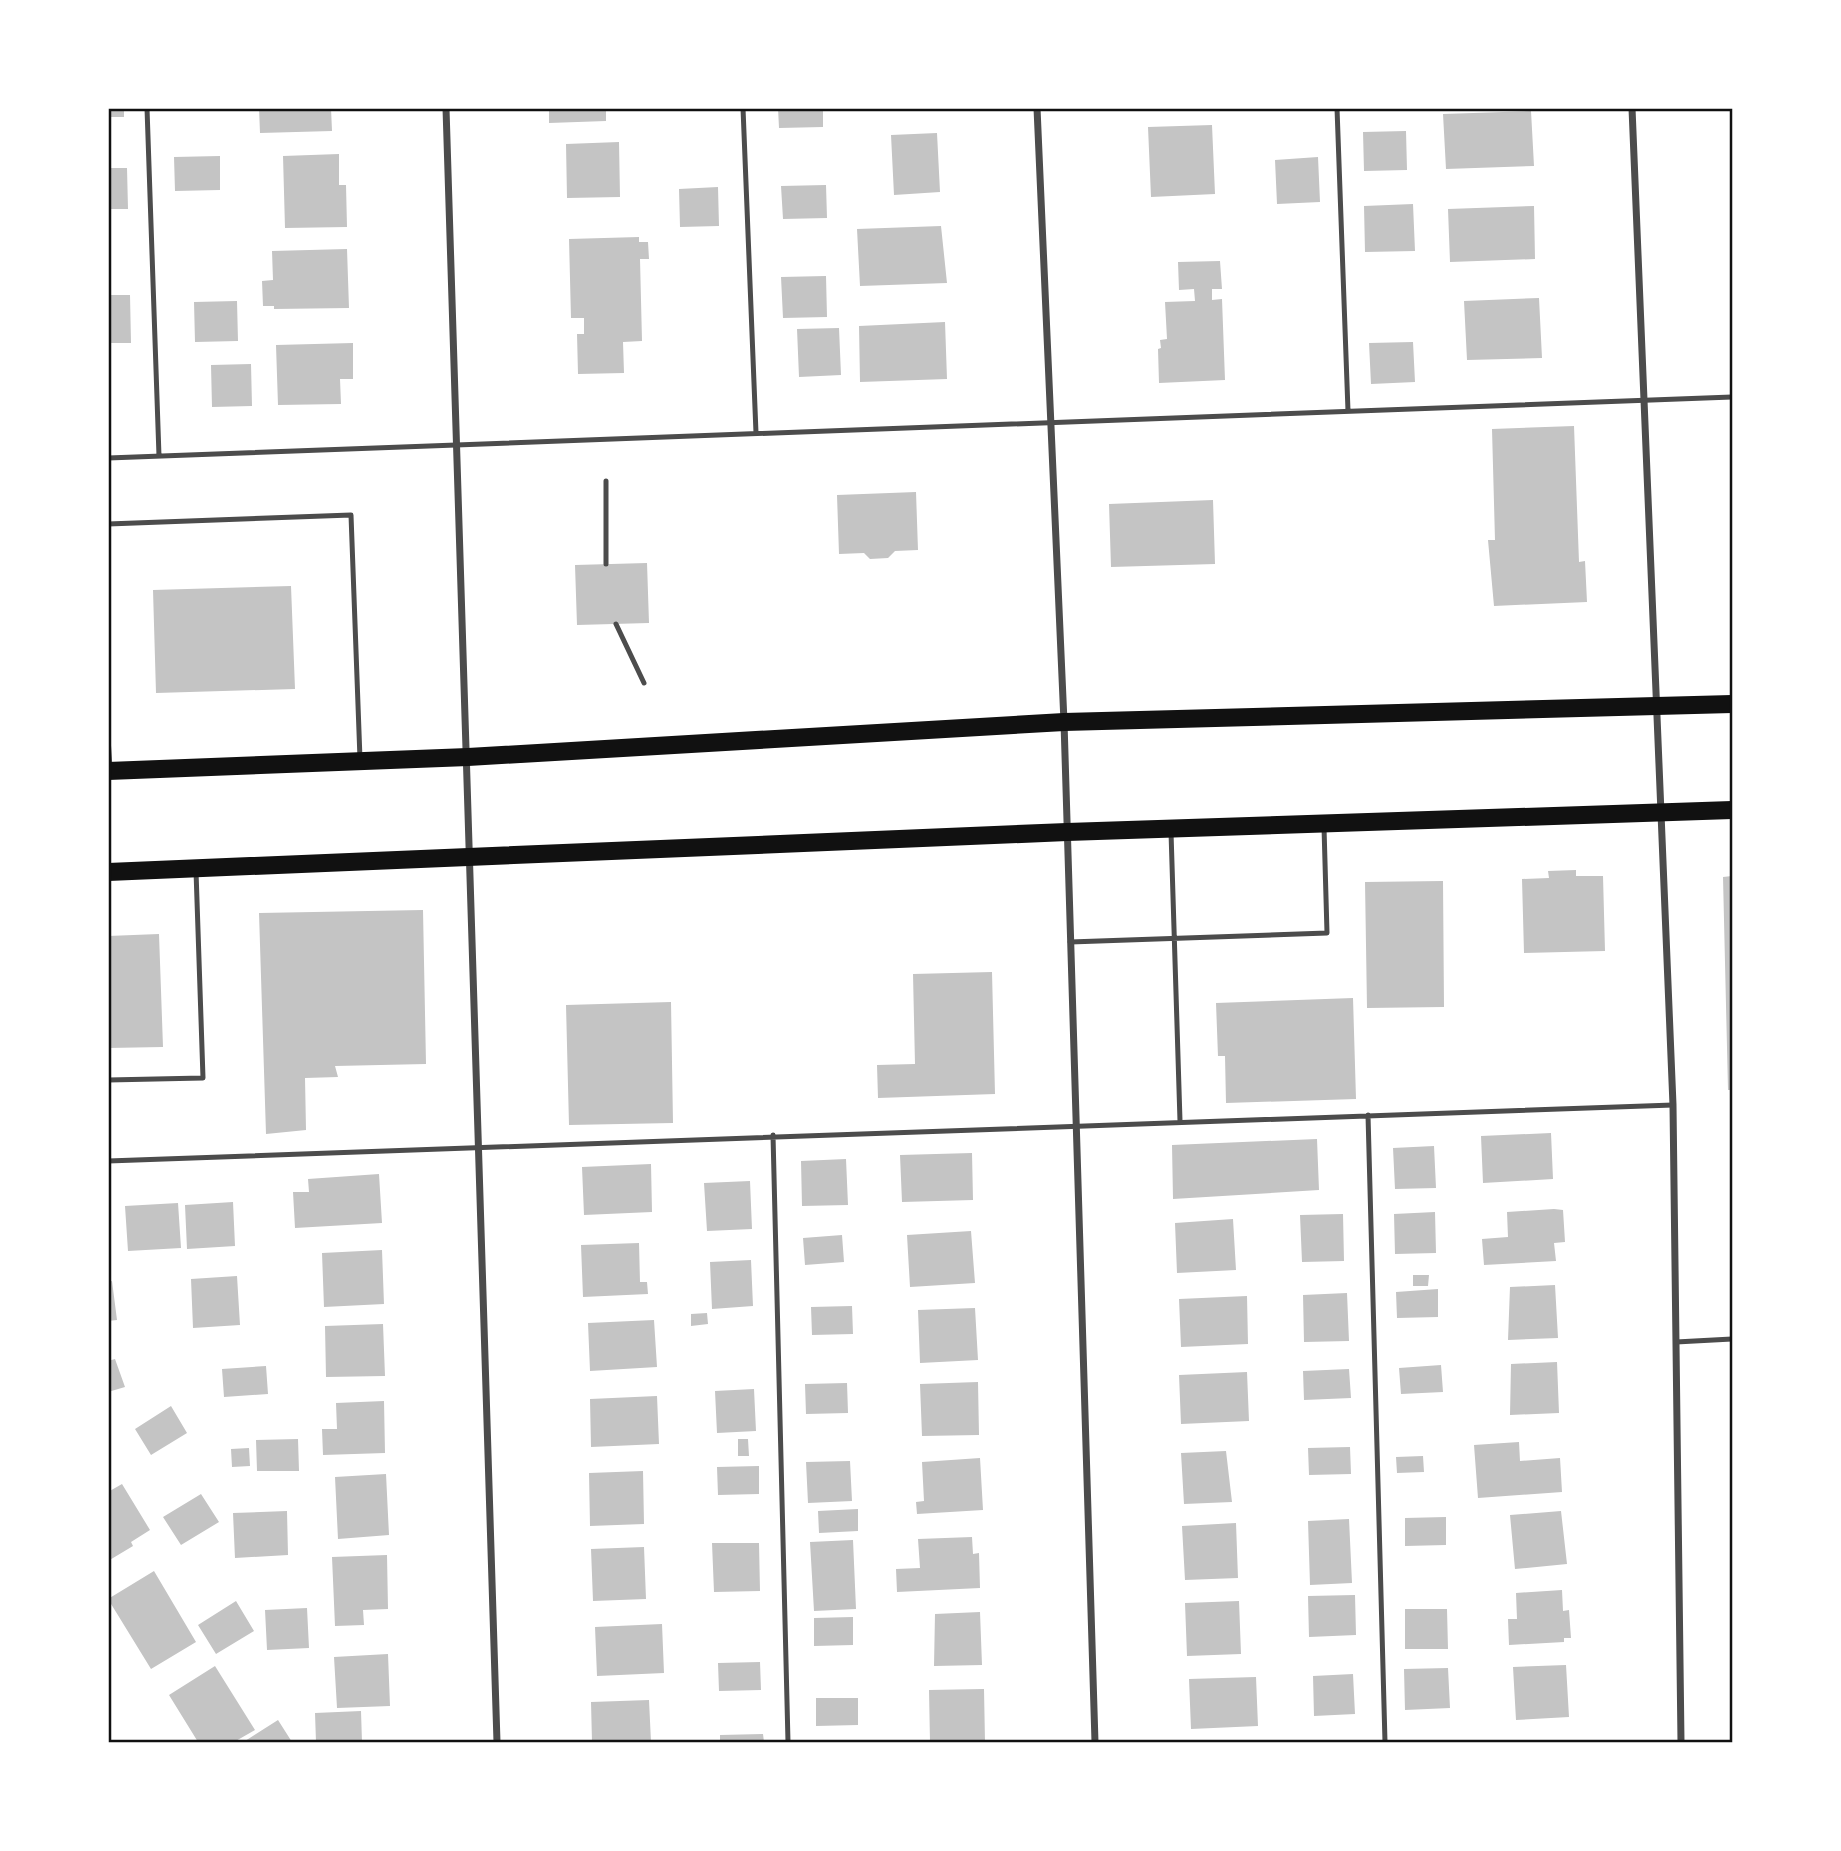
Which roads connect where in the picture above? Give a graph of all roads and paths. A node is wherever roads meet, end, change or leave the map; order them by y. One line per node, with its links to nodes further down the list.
1 (146, 108): 13 (lane)
2 (446, 108): 12 (street)
3 (743, 108): 11 (lane)
4 (1037, 108): 10 (street)
5 (1337, 108): 9 (lane)
6 (1632, 108): 8 (street)
7 (1732, 397): 8 (lane)
8 (1643, 401): 9 (lane); 21 (street)
9 (1348, 411): 10 (lane)
10 (1050, 423): 11 (lane); 22 (street)
11 (756, 433): 12 (lane)
12 (457, 444): 13 (lane); 24 (street)
13 (159, 456): 14 (lane)
14 (108, 458)
15 (606, 481): 17 (lane)
16 (108, 524): 25 (lane)
17 (606, 564)
18 (616, 624): 19 (lane)
19 (644, 683)
20 (1732, 704): 21 (main road)
21 (1655, 706): 22 (main road); 28 (street)
22 (1064, 722): 24 (main road); 31 (street)
23 (108, 738): 26 (lane)
24 (468, 757): 25 (main road); 32 (street)
25 (360, 762): 26 (main road)
26 (109, 771)
27 (1732, 810): 28 (main road)
28 (1660, 813): 29 (main road); 38 (street)
29 (1324, 824): 30 (main road); 35 (lane)
30 (1171, 829): 31 (main road); 35 (lane)
31 (1067, 832): 32 (main road); 36 (street)
32 (470, 858): 33 (main road); 43 (street)
33 (196, 869): 34 (main road); 37 (lane)
34 (108, 872)
35 (1174, 939): 36 (lane); 40 (lane)
36 (1070, 942): 41 (street)
37 (108, 1080)
38 (1673, 1105): 39 (lane); 46 (street)
39 (1368, 1115): 40 (lane); 50 (lane)
40 (1180, 1121): 41 (lane)
41 (1076, 1124): 42 (lane); 49 (street)
42 (773, 1135): 43 (lane); 48 (lane)
43 (479, 1146): 44 (lane); 47 (street)
44 (108, 1161)
45 (1732, 1339): 46 (lane)
46 (1676, 1342): 51 (street)
47 (497, 1742)
48 (788, 1742)
49 (1095, 1742)
50 (1385, 1742)
51 (1681, 1742)

